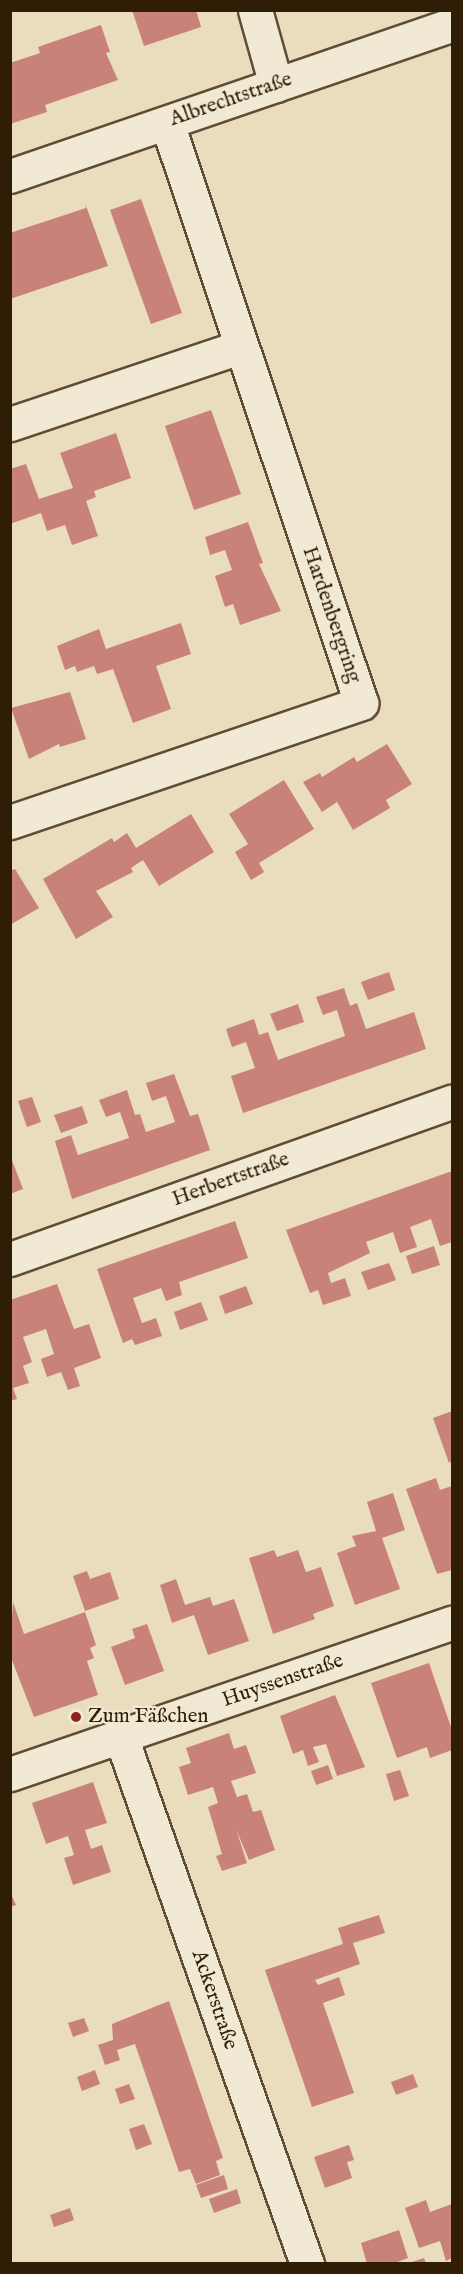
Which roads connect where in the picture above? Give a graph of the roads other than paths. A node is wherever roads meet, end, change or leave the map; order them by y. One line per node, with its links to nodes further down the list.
1 (255, 10): 3 (street)
2 (453, 25): 3 (street, Albrechtstraße)
3 (276, 85): 4 (street, Albrechtstraße)
4 (167, 123): 5 (street, Albrechtstraße); 6 (street, Hardenbergring)
5 (10, 177)
6 (240, 347): 7 (street); 8 (street, Hardenbergring)
7 (10, 424)
8 (10, 822)
9 (453, 1102): 10 (street, Herbertstraße)
10 (10, 1259)
11 (453, 1623): 12 (street, Huyssenstraße)
12 (121, 1737): 13 (street, Huyssenstraße); 14 (street, Ackerstraße)
13 (10, 1774)
14 (307, 2264)

